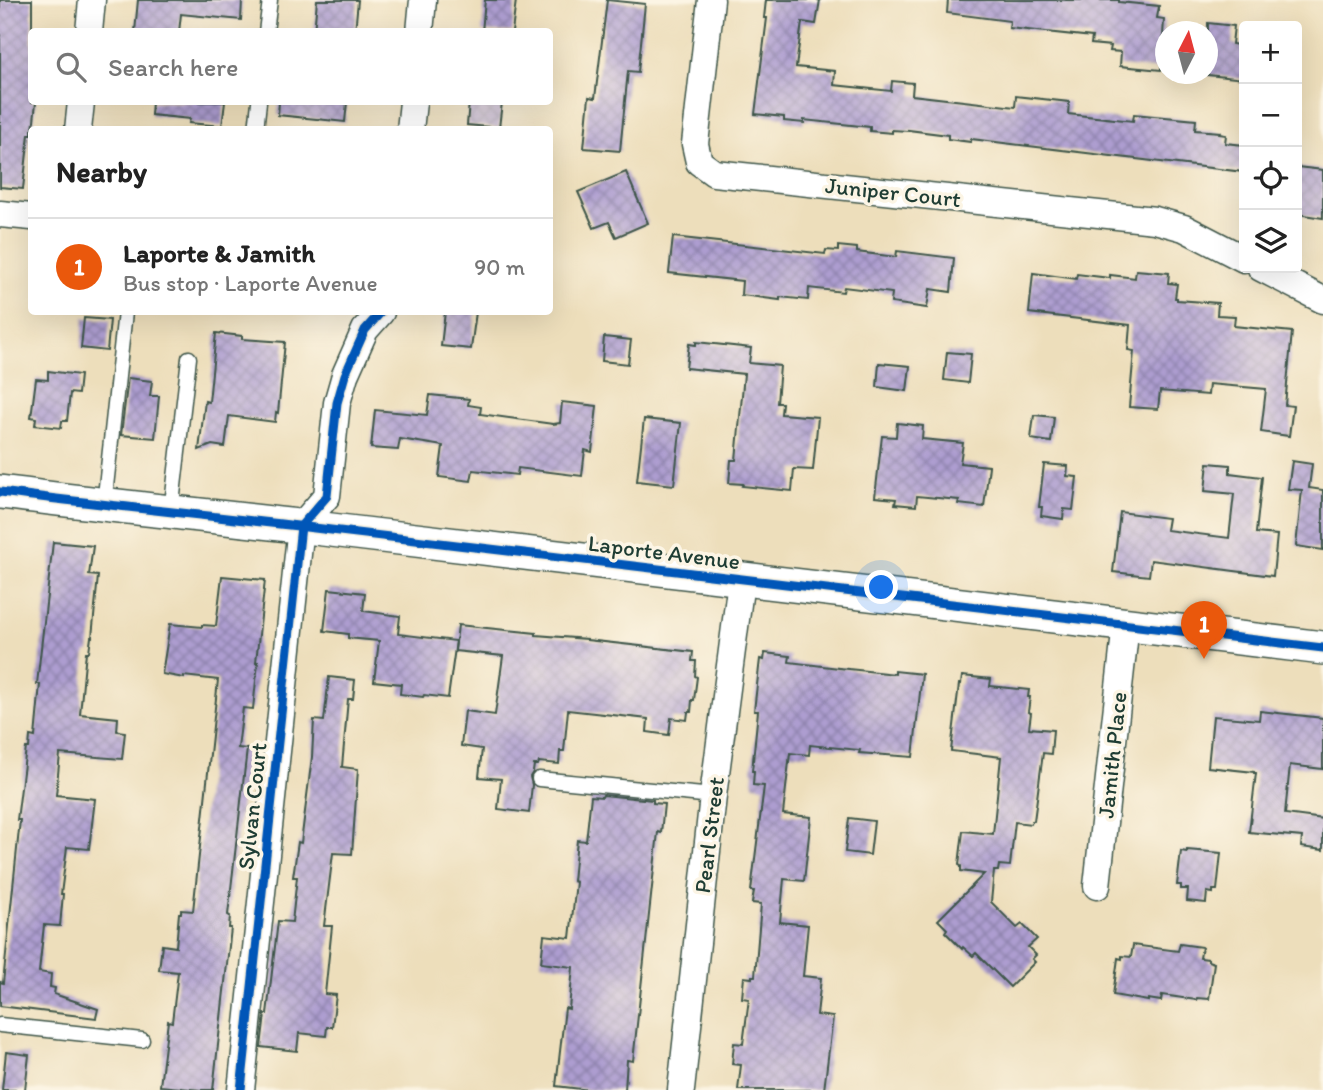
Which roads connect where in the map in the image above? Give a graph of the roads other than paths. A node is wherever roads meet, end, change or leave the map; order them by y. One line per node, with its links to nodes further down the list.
1 (92, 0): 5 (street)
2 (270, 0): 6 (lane)
3 (423, 0): 7 (street)
4 (710, 0): 16 (street, Juniper Court)
5 (89, 28)
6 (267, 28)
7 (420, 28)
8 (81, 105): 11 (street)
9 (259, 105): 12 (lane)
10 (412, 105): 13 (street)
11 (78, 126)
12 (256, 126)
13 (410, 126)
14 (0, 214): 15 (street)
15 (28, 217)
16 (1239, 256)
17 (1271, 273): 18 (street)
18 (1323, 300)
19 (125, 315): 23 (lane)
20 (378, 315): 25 (street)
21 (189, 358): 24 (lane)
22 (0, 492): 23 (street, Laporte Avenue)
23 (104, 505): 24 (street, Laporte Avenue)
24 (171, 512): 25 (street, Laporte Avenue)
25 (301, 527): 26 (street, Laporte Avenue); 34 (street, Sylvan Court)
26 (741, 581): 27 (street, Laporte Avenue); 30 (street, Pearl Street)
27 (1126, 624): 28 (street, Laporte Avenue); 31 (street, Jamith Place)
28 (1323, 648)
29 (539, 779): 30 (lane)
30 (713, 796): 35 (street, Pearl Street)
31 (1097, 886)
32 (0, 1024): 33 (lane)
33 (142, 1040)
34 (241, 1090)
35 (681, 1090)

